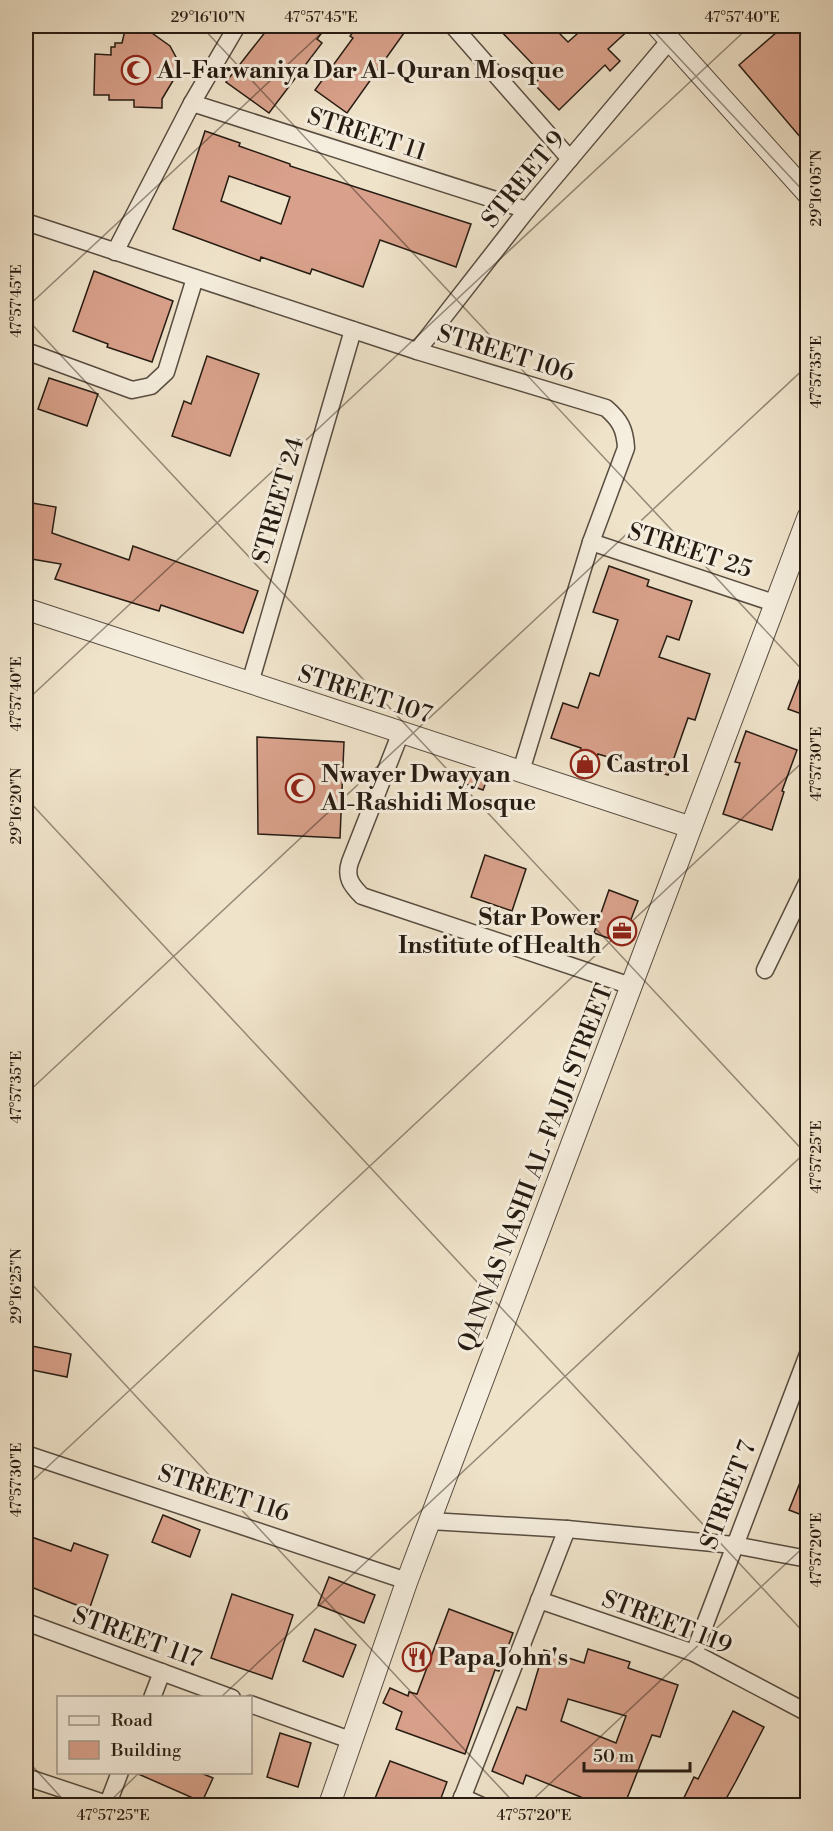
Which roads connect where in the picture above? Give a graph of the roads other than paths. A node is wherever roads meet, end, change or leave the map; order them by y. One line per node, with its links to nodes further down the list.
1 (237, 26): 4 (street)
2 (453, 26): 5 (street)
3 (663, 33): 5 (street, STREET 9); 6 (street)
4 (192, 103): 7 (street, STREET 11); 9 (street)
5 (570, 159): 7 (street, STREET 9)
6 (807, 194)
7 (527, 210): 13 (street, STREET 9)
8 (26, 222): 9 (street, STREET 106)
9 (116, 252): 10 (street, STREET 106)
10 (195, 278): 11 (street, STREET 106); 12 (street)
11 (353, 330): 13 (street, STREET 106); 18 (street, STREET 24)
12 (26, 351)
13 (417, 351): 15 (street, STREET 106)
14 (807, 517): 16 (street, QANNAS NASHI AL-FAJJI STREET)
15 (591, 543): 16 (street, STREET 25); 20 (street, STREET 106)
16 (774, 603): 21 (street, QANNAS NASHI AL-FAJJI STREET)
17 (26, 609): 18 (street, STREET 107)
18 (249, 683): 19 (street, STREET 107)
19 (401, 732): 20 (street, STREET 107); 24 (street)
20 (521, 771): 21 (street, STREET 107)
21 (690, 827): 24 (street, QANNAS NASHI AL-FAJJI STREET)
22 (807, 881): 23 (street)
23 (765, 970)
24 (630, 986): 28 (street, QANNAS NASHI AL-FAJJI STREET)
25 (807, 1354): 26 (street, STREET 7)
26 (800, 1397): 30 (street, STREET 7)
27 (26, 1454): 32 (street, STREET 116)
28 (430, 1521): 29 (street); 32 (street, QANNAS NASHI AL-FAJJI STREET)
29 (567, 1529): 30 (street); 33 (street)
30 (734, 1545): 31 (street); 35 (street, STREET 7)
31 (807, 1559)
32 (407, 1581): 41 (street, QANNAS NASHI AL-FAJJI STREET)
33 (539, 1600): 35 (street, STREET 119); 44 (street)
34 (26, 1622): 36 (street, STREET 117)
35 (694, 1653): 40 (street, STREET 119)
36 (162, 1672): 37 (street); 38 (street, STREET 117)
37 (153, 1696)
38 (227, 1696)
39 (252, 1705): 41 (street)
40 (807, 1713)
41 (353, 1741): 46 (street, QANNAS NASHI AL-FAJJI STREET)
42 (120, 1774): 45 (street)
43 (26, 1777): 45 (street)
44 (460, 1801): 47 (street)
45 (107, 1805)
46 (329, 1806)
47 (482, 1806)

